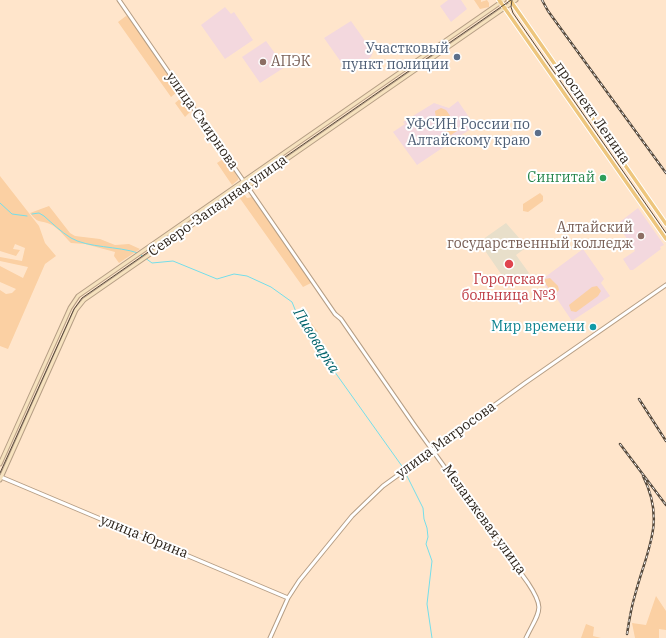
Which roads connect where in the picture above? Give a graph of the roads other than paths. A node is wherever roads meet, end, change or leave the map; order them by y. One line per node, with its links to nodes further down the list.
1 (119, 0): 10 (street, улица Смирнова)
2 (516, 0): 4 (main road, Северо-Западная улица)
3 (502, 1): 5 (main road, проспект Ленина); 10 (main road, Северо-Западная улица)
4 (511, 1): 5 (main road, Северо-Западная улица); 6 (main road, проспект Ленина)
5 (505, 8): 7 (main road, проспект Ленина); 11 (main road, Северо-Западная улица)
6 (540, 44): 7 (main road); 8 (main road, проспект Ленина)
7 (533, 49): 9 (main road, проспект Ленина)
8 (629, 170): 9 (main road); 12 (main road, проспект Ленина)
9 (622, 176): 13 (main road, проспект Ленина)
10 (244, 181): 11 (street, улица Смирнова); 17 (main road, Северо-Западная улица)
11 (248, 186): 15 (street, улица Смирнова); 18 (main road, Северо-Западная улица)
12 (666, 224)
13 (666, 239)
14 (666, 285): 16 (street, улица Матросова)
15 (341, 319): 16 (street, Меланжевая улица)
16 (433, 450): 19 (street, улица Матросова); 21 (street, Меланжевая улица)
17 (0, 464)
18 (0, 478): 19 (street, улица Юрина)
19 (288, 598): 20 (street, улица Матросова)
20 (270, 638)
21 (526, 638)

